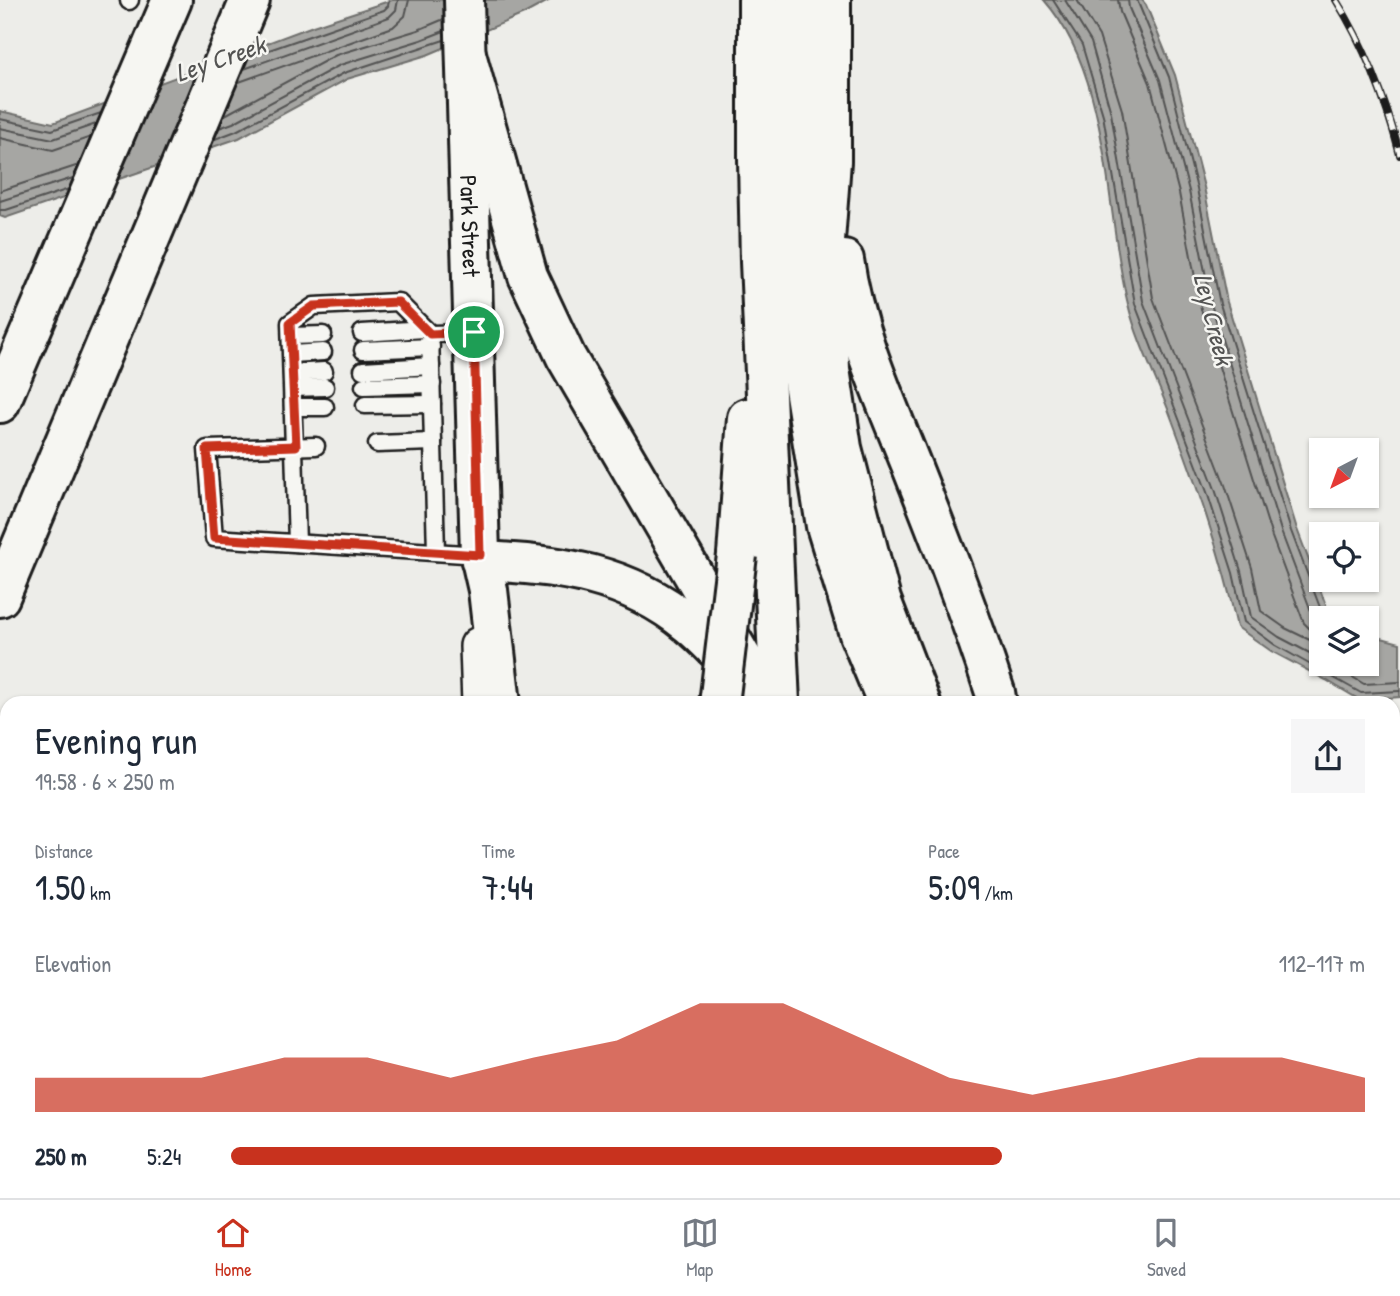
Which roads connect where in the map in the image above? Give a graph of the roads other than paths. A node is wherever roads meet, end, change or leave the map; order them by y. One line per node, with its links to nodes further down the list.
1 (172, 0): 22 (main road)
2 (250, 0): 34 (main road)
3 (464, 0): 7 (main road, Park Street)
4 (758, 0): 8 (main road)
5 (795, 0): 8 (main road)
6 (831, 0): 8 (main road)
7 (466, 54): 11 (main road, Park Street); 39 (main road)
8 (794, 160): 9 (main road); 41 (main road); 42 (main road); 43 (main road)
9 (760, 262): 37 (main road, bridge); 40 (main road)
10 (362, 332): 14 (lane)
11 (474, 332): 14 (lane); 33 (main road, Park Street)
12 (323, 335): 13 (lane)
13 (291, 336): 14 (lane); 17 (lane)
14 (429, 337): 15 (lane); 18 (lane)
15 (363, 351)
16 (323, 352): 17 (lane)
17 (292, 354): 20 (lane)
18 (431, 366): 21 (lane); 21 (lane)
19 (324, 379): 20 (lane)
20 (293, 380): 25 (lane)
21 (432, 384): 23 (lane)
22 (0, 403)
23 (432, 404): 24 (lane); 27 (lane)
24 (365, 405)
25 (294, 407): 26 (lane); 29 (lane)
26 (325, 407)
27 (433, 442): 28 (lane); 32 (lane)
28 (377, 444)
29 (296, 446): 30 (lane); 31 (lane); 31 (lane)
30 (316, 446)
31 (297, 543): 32 (lane)
32 (436, 552): 33 (lane)
33 (481, 558): 35 (street, Park Street); 36 (main road); 38 (main road)
34 (0, 597)
35 (481, 696)
36 (501, 696)
37 (720, 696)
38 (766, 696)
39 (768, 696)
40 (771, 696)
41 (885, 696)
42 (918, 696)
43 (996, 696)

